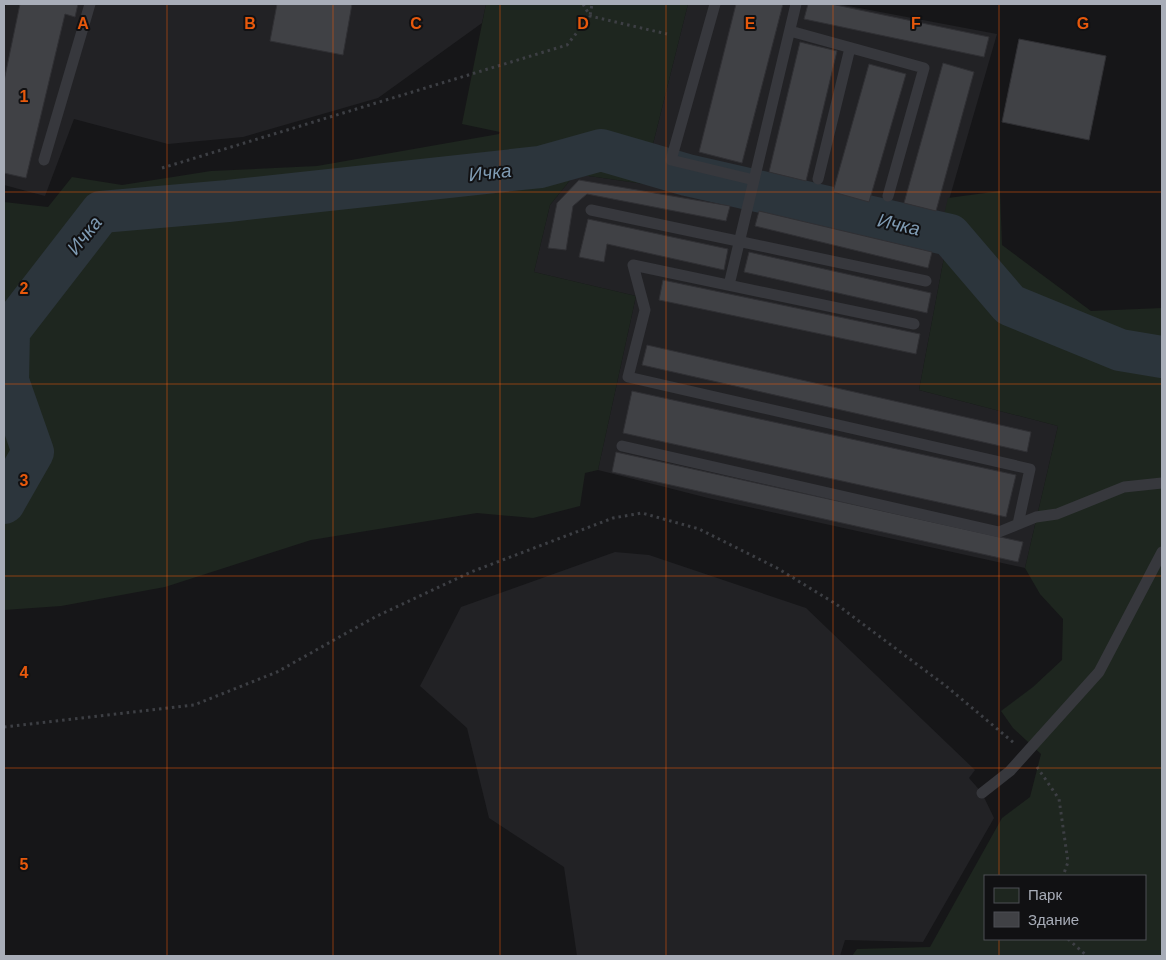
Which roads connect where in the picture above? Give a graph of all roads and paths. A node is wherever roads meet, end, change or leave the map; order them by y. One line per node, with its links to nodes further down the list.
1 (90, 4): 10 (lane)
2 (582, 4): 6 (path)
3 (592, 4): 6 (path)
4 (715, 4): 13 (lane)
5 (796, 4): 7 (lane)
6 (590, 16): 8 (path); 11 (path)
7 (790, 31): 9 (lane); 13 (lane)
8 (667, 34)
9 (850, 48): 12 (lane); 14 (lane)
10 (44, 160)
11 (162, 168)
12 (818, 179)
13 (754, 180): 16 (lane)
14 (888, 196)
15 (590, 210): 16 (lane)
16 (740, 240): 17 (lane); 18 (lane)
17 (926, 282)
18 (729, 285): 19 (lane); 22 (lane)
19 (914, 324)
20 (622, 446): 22 (lane)
21 (1162, 483): 22 (lane)
22 (1018, 524)
23 (1162, 552): 25 (lane)
24 (4, 727): 25 (path)
25 (1027, 753): 26 (lane); 27 (path)
26 (982, 792)
27 (1063, 875)
28 (1069, 940): 29 (path)
29 (1087, 956)

